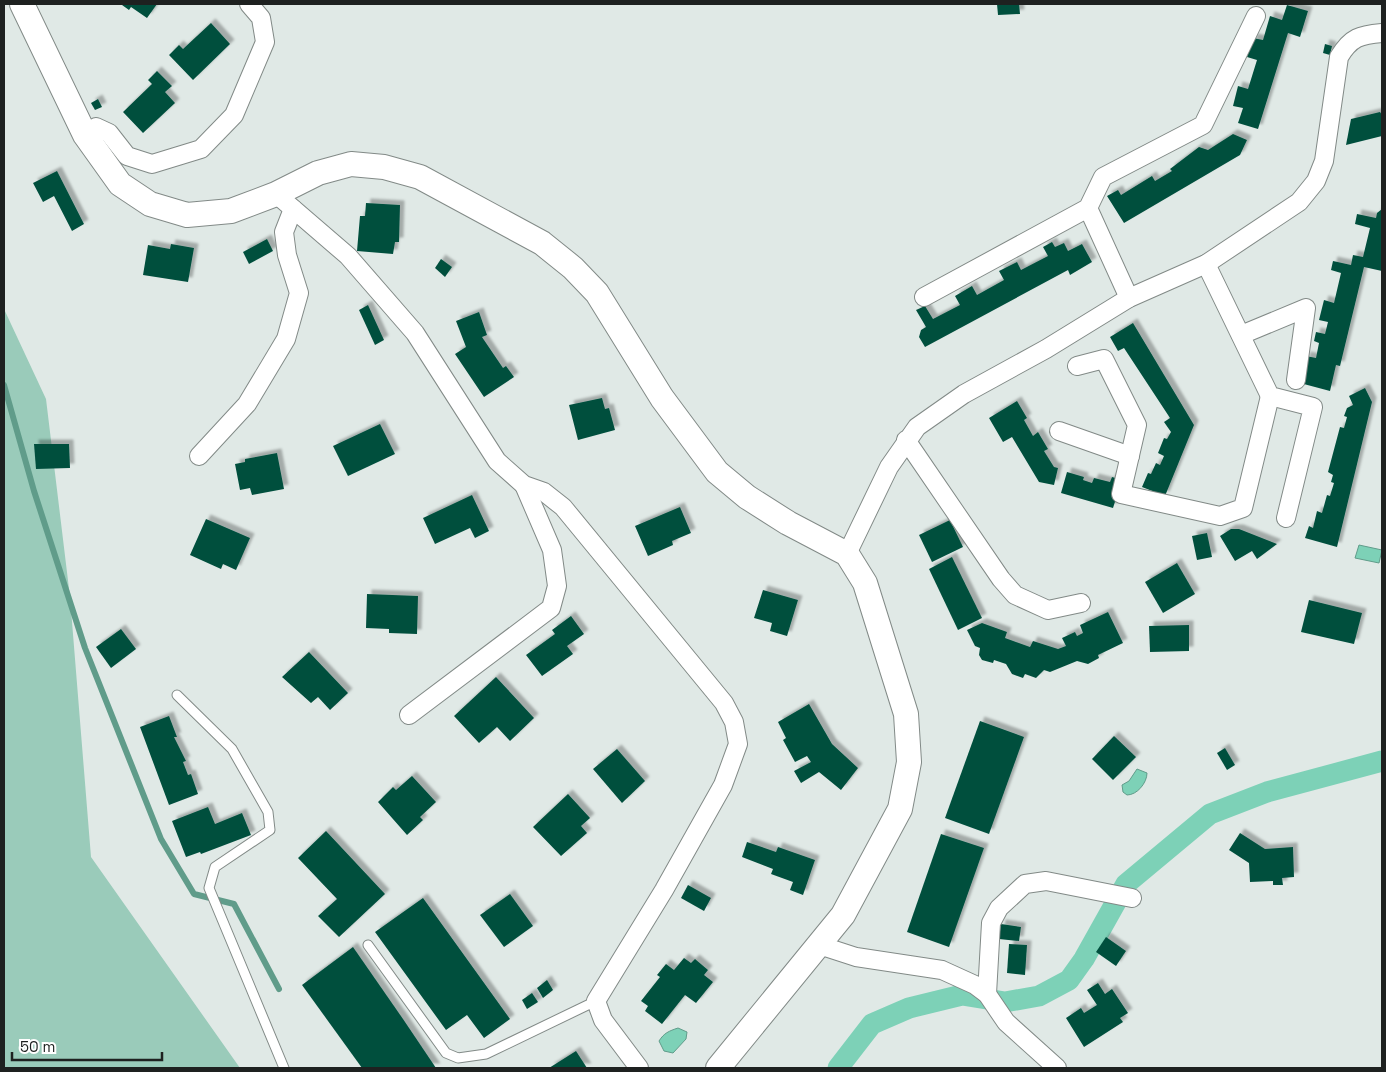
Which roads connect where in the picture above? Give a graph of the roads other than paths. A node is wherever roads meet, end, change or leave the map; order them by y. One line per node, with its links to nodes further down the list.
1 (22, 4): 5 (street)
2 (249, 4): 5 (street)
3 (1256, 16): 7 (street)
4 (1382, 33): 8 (street)
5 (85, 135): 6 (street)
6 (284, 202): 17 (street); 19 (street); 21 (street)
7 (1088, 208): 9 (street); 10 (street)
8 (1206, 264): 10 (street); 11 (street)
9 (924, 297)
10 (1129, 298): 16 (street)
11 (1241, 335): 13 (street); 14 (street)
12 (1077, 366): 18 (street)
13 (1296, 380)
14 (1270, 396): 18 (street); 20 (street)
15 (1059, 431): 18 (street)
16 (906, 440): 21 (street); 22 (street)
17 (200, 456)
18 (1130, 456)
19 (524, 485): 24 (street); 29 (street)
20 (1286, 518)
21 (847, 554): 27 (street)
22 (1081, 603)
23 (177, 694): 30 (lane)
24 (409, 715)
25 (1132, 898): 28 (street)
26 (368, 945): 29 (lane)
27 (820, 945): 28 (street); 32 (street)
28 (987, 994): 33 (street)
29 (596, 1001): 31 (street)
30 (284, 1068)
31 (639, 1068)
32 (718, 1068)
33 (1057, 1068)

